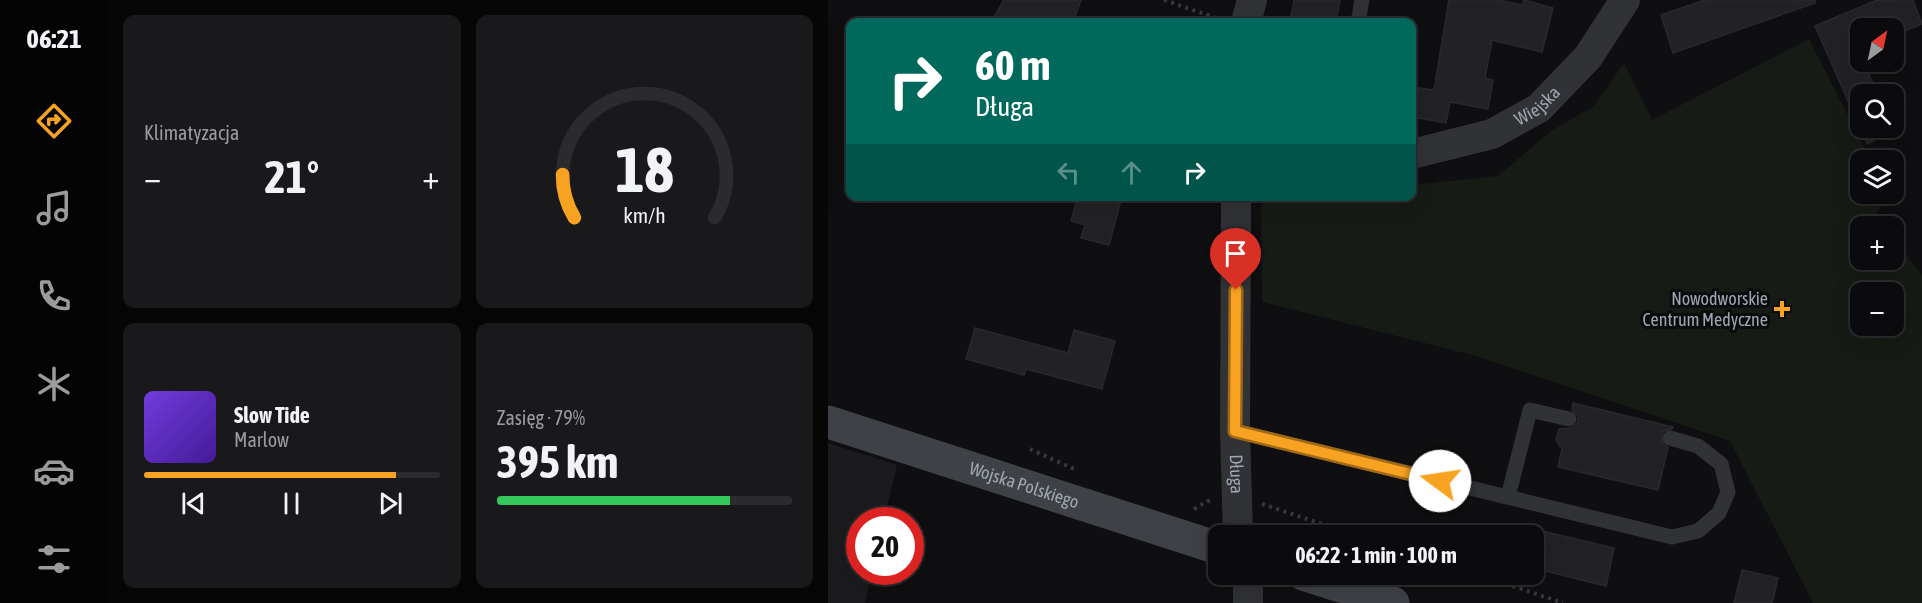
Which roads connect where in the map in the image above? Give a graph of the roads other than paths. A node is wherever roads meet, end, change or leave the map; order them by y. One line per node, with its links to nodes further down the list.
1 (1252, 0): 4 (street)
2 (1362, 0): 5 (lane)
3 (1625, 0): 6 (street, Wiejska)
4 (1237, 18)
5 (1359, 18)
6 (1416, 153)
7 (1236, 201): 10 (street, Długa)
8 (1569, 419): 12 (lane)
9 (828, 422): 14 (main road, Wojska Polskiego)
10 (1235, 431): 12 (lane); 13 (street, Długa)
11 (1670, 438): 12 (lane)
12 (1508, 497)
13 (1238, 525)
14 (1208, 545)
15 (1248, 585): 17 (street)
16 (1337, 585): 18 (main road)
17 (1248, 603)
18 (1393, 603)

